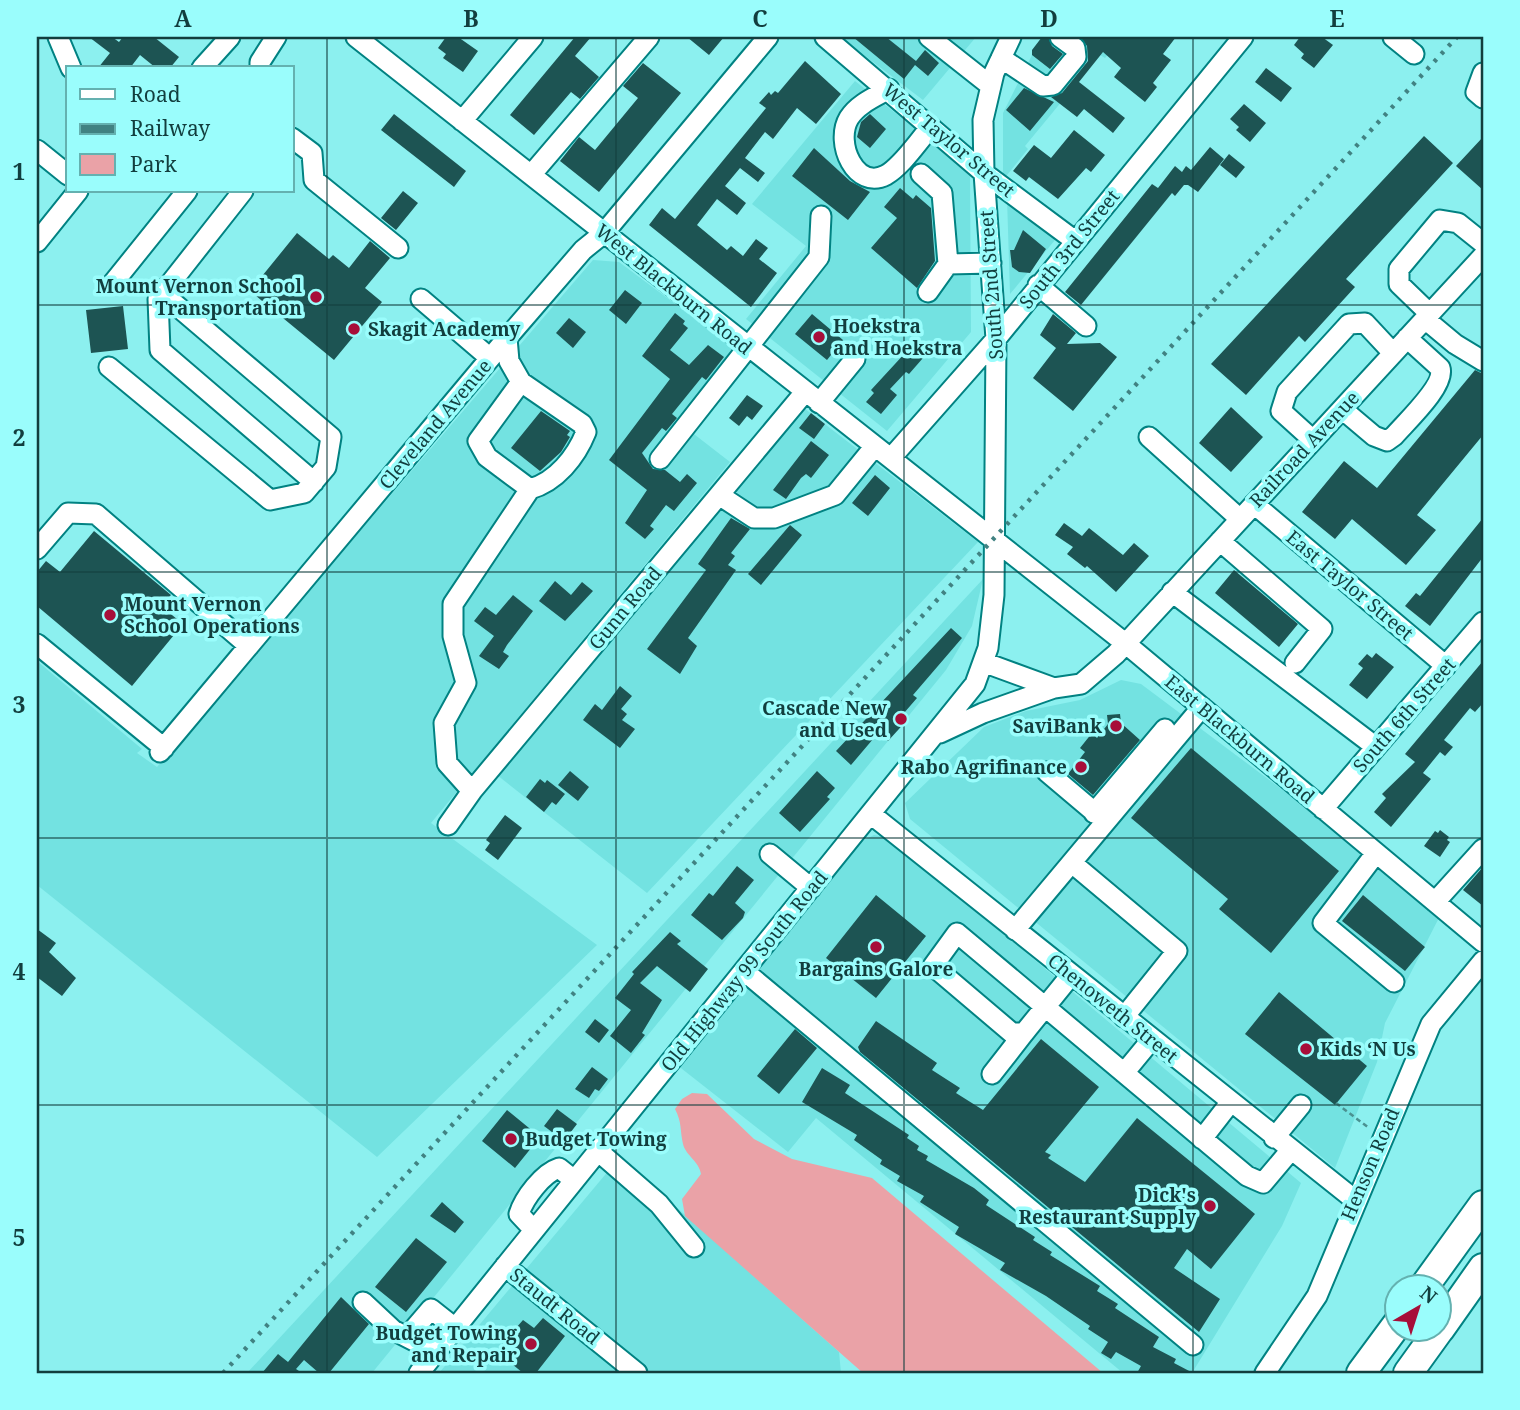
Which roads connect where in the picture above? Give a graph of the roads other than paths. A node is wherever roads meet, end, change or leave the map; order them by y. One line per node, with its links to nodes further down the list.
1 (58, 37): 16 (street)
2 (230, 37): 17 (street)
3 (276, 37): 18 (street)
4 (356, 37): 23 (street, West Blackburn Road)
5 (533, 37): 23 (street)
6 (649, 37): 30 (street)
7 (768, 37): 35 (street, Cleveland Avenue)
8 (825, 37): 21 (street, West Taylor Street)
9 (929, 37): 20 (street)
10 (1011, 37): 15 (street, South 2nd Street)
11 (1060, 37): 15 (street)
12 (1243, 37): 36 (street, South 3rd Street)
13 (1393, 37): 14 (street)
14 (1414, 54)
15 (1001, 58): 20 (street, South 2nd Street)
16 (70, 66)
17 (204, 66)
18 (260, 66)
19 (1483, 73): 22 (street)
20 (991, 86): 28 (street, South 2nd Street)
21 (889, 89): 24 (street, West Taylor Street); 24 (street)
22 (1483, 98)
23 (462, 121): 30 (street, West Blackburn Road)
24 (931, 127): 28 (street, West Taylor Street)
25 (294, 140): 39 (street)
26 (37, 150): 27 (street)
27 (66, 173)
28 (984, 173): 36 (street, West Taylor Street); 41 (street, South 2nd Street)
29 (921, 174): 42 (street)
30 (531, 175): 35 (street, West Blackburn Road)
31 (77, 192): 37 (street)
32 (186, 192): 43 (street)
33 (242, 192): 46 (street)
34 (821, 216): 53 (street)
35 (604, 233): 50 (street, Cleveland Avenue); 53 (street, West Blackburn Road)
36 (1074, 240): 44 (street, South 3rd Street)
37 (37, 242)
38 (1483, 243): 48 (street)
39 (398, 248)
40 (1483, 256): 48 (street, Railroad Avenue)
41 (991, 263): 42 (street); 52 (street, South 2nd Street)
42 (948, 264): 45 (street)
43 (113, 283)
44 (1038, 285): 49 (street); 52 (street, South 3rd Street)
45 (928, 292)
46 (163, 294): 67 (street); 67 (street)
47 (421, 299): 55 (street)
48 (1427, 316): 51 (street, Railroad Avenue); 57 (street)
49 (1086, 326)
50 (507, 338): 55 (street, Cleveland Avenue); 59 (street)
51 (1407, 338): 54 (street, Railroad Avenue); 61 (street)
52 (996, 339): 65 (street, South 3rd Street); 72 (street, South 2nd Street)
53 (749, 348): 60 (street, West Blackburn Road); 66 (street)
54 (1393, 353): 61 (street, Railroad Avenue); 63 (street)
55 (490, 358): 79 (street, Cleveland Avenue)
56 (855, 359): 60 (street, Gunn Road)
57 (1483, 361)
58 (109, 367): 67 (street)
59 (521, 382): 68 (street); 68 (street)
60 (812, 398): 64 (street, West Blackburn Road); 69 (street, Gunn Road)
61 (1342, 409): 63 (street, Railroad Avenue)
62 (1149, 436): 71 (street)
63 (1313, 440): 70 (street, Railroad Avenue)
64 (875, 446): 65 (street, West Blackburn Road); 69 (street)
65 (891, 458): 72 (street, West Blackburn Road)
66 (660, 459)
67 (314, 482)
68 (530, 489): 89 (street)
69 (719, 495): 89 (street, Gunn Road)
70 (1254, 504): 71 (street, Railroad Avenue); 82 (street, East Taylor Street)
71 (1240, 519): 73 (street, Railroad Avenue)
72 (994, 538): 77 (street, East Blackburn Road); 80 (street, Old Highway 99 South Road)
73 (1220, 541): 75 (street, Railroad Avenue); 81 (street)
74 (37, 549): 79 (street)
75 (1171, 592): 77 (street, Railroad Avenue); 87 (street)
76 (1483, 622): 82 (street, South 6th Street)
77 (1125, 643): 83 (street, Railroad Avenue); 84 (street, East Blackburn Road)
78 (37, 644): 79 (street, Cleveland Avenue)
79 (249, 646)
80 (983, 662): 83 (street); 86 (street, Old Highway 99 South Road)
81 (1295, 663)
82 (1446, 666): 87 (street, South 6th Street)
83 (1054, 688): 86 (street, Railroad Avenue)
84 (1202, 707): 90 (street, East Blackburn Road); 92 (street)
85 (1166, 729): 92 (street)
86 (937, 734): 91 (street, Old Highway 99 South Road)
87 (1376, 747): 90 (street, South 6th Street)
88 (1047, 772): 92 (street)
89 (472, 791): 93 (street, Gunn Road)
90 (1323, 809): 95 (street, East Blackburn Road)
91 (872, 815): 98 (street, Old Highway 99 South Road); 100 (street, Chenoweth Street)
92 (1100, 818): 97 (street)
93 (448, 825)
94 (1483, 849): 99 (street)
95 (1376, 853): 99 (street, East Blackburn Road); 105 (street)
96 (770, 854): 98 (street)
97 (1072, 863): 100 (street); 107 (street)
98 (811, 888): 103 (street, Old Highway 99 South Road)
99 (1435, 902): 101 (street, East Blackburn Road)
100 (1015, 930): 104 (street, Chenoweth Street)
101 (1482, 938)
102 (1483, 961): 118 (street, Henson Road)
103 (744, 971): 116 (street, Old Highway 99 South Road); 130 (street)
104 (1071, 975): 106 (street); 107 (street, Chenoweth Street)
105 (1394, 982)
106 (1045, 1007): 108 (street); 108 (street); 111 (street)
107 (1124, 1017): 109 (street, Chenoweth Street)
108 (1024, 1033): 110 (street)
109 (1152, 1039): 111 (street); 112 (street, Chenoweth Street)
110 (992, 1073)
111 (1124, 1073): 115 (street)
112 (1230, 1102): 114 (street, Chenoweth Street); 115 (street)
113 (1301, 1105): 114 (street)
114 (1274, 1138): 117 (street, Chenoweth Street)
115 (1202, 1139): 117 (street)
116 (598, 1151): 120 (street); 121 (street, Old Highway 99 South Road)
117 (1290, 1151): 118 (street, Chenoweth Street)
118 (1354, 1200): 134 (street, Henson Road)
119 (1483, 1205): 123 (highway)
120 (694, 1247)
121 (505, 1266): 126 (street, Old Highway 99 South Road); 133 (street, Staudt Road)
122 (1483, 1268): 125 (highway)
123 (1433, 1274)
124 (363, 1302): 127 (street)
125 (1454, 1308)
126 (455, 1328): 127 (street); 131 (street, Old Highway 99 South Road)
127 (407, 1337): 131 (street)
128 (1384, 1342): 135 (highway)
129 (1428, 1344): 136 (highway)
130 (1193, 1345)
131 (436, 1352): 132 (street, Old Highway 99 South Road)
132 (419, 1373)
133 (637, 1373)
134 (1265, 1373)
135 (1361, 1373)
136 (1408, 1373)

